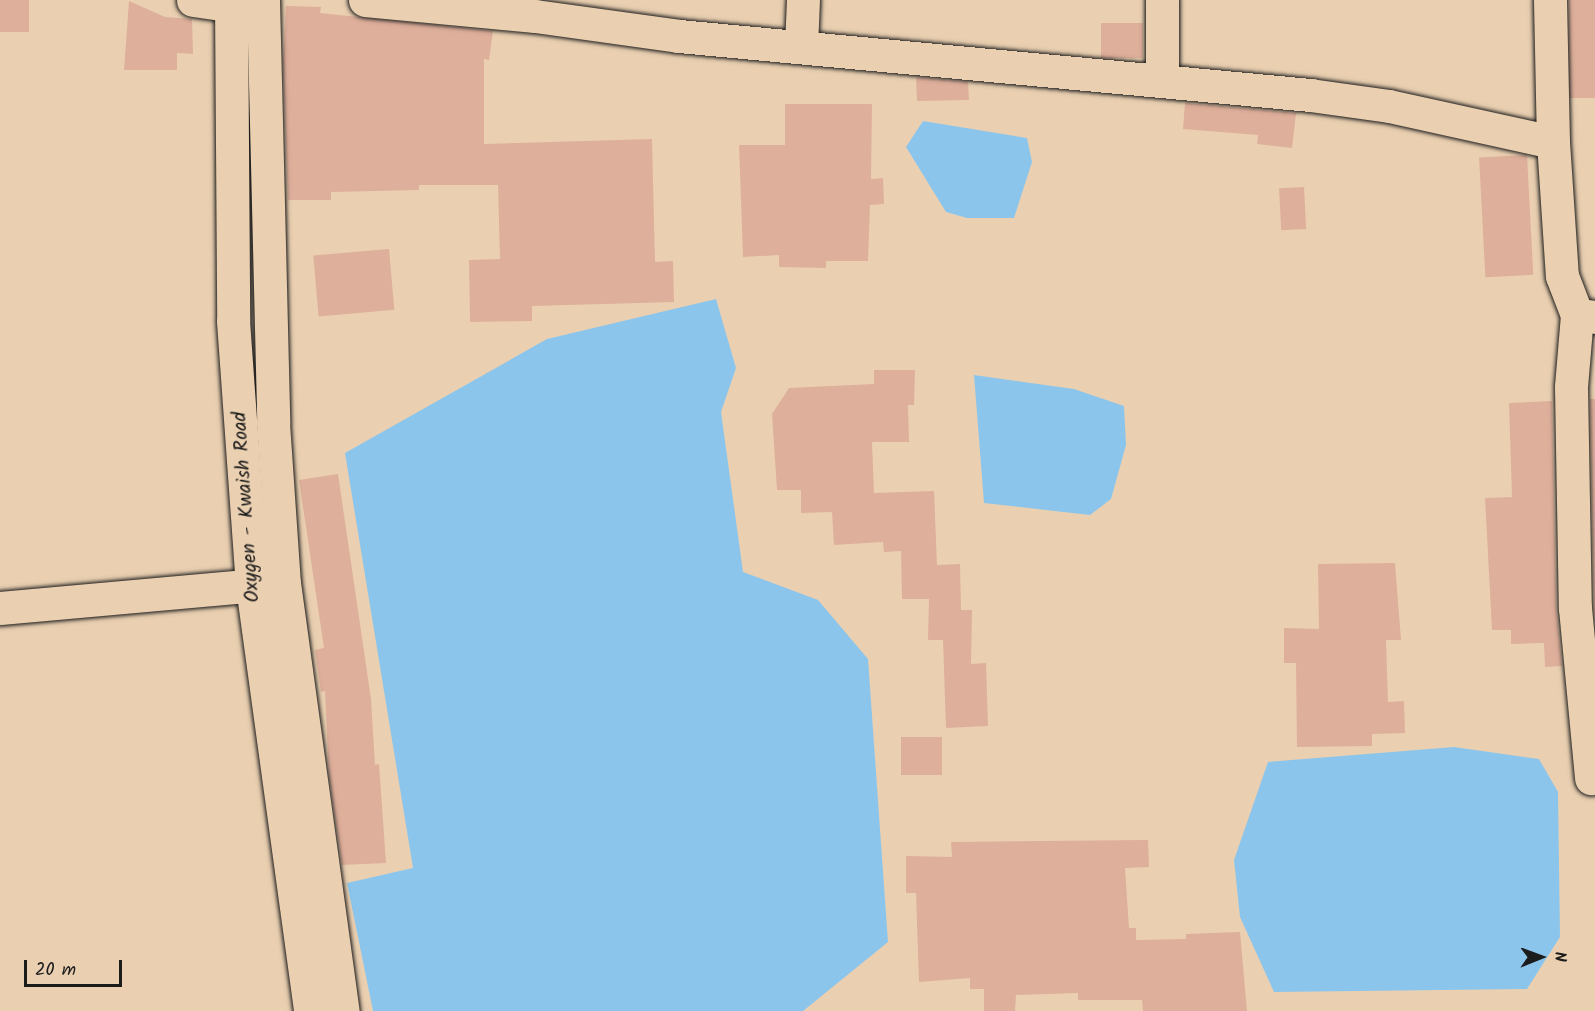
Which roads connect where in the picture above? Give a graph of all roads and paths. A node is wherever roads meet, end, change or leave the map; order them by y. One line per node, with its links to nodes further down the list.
1 (194, 0): 7 (street)
2 (263, 0): 12 (street, Oxygen - Kwaish Road)
3 (365, 0): 8 (street)
4 (803, 0): 8 (street)
5 (1162, 0): 9 (street)
6 (1550, 0): 10 (street)
7 (230, 2): 13 (street, Oxygen - Kwaish Road)
8 (801, 47): 9 (street)
9 (1162, 80): 10 (street)
10 (1553, 142): 11 (street)
11 (1586, 316): 15 (street)
12 (284, 583): 13 (street); 17 (street, Oxygen - Kwaish Road)
13 (252, 586): 14 (street); 16 (street, Oxygen - Kwaish Road)
14 (0, 608)
15 (1591, 778)
16 (310, 1011)
17 (343, 1011)

